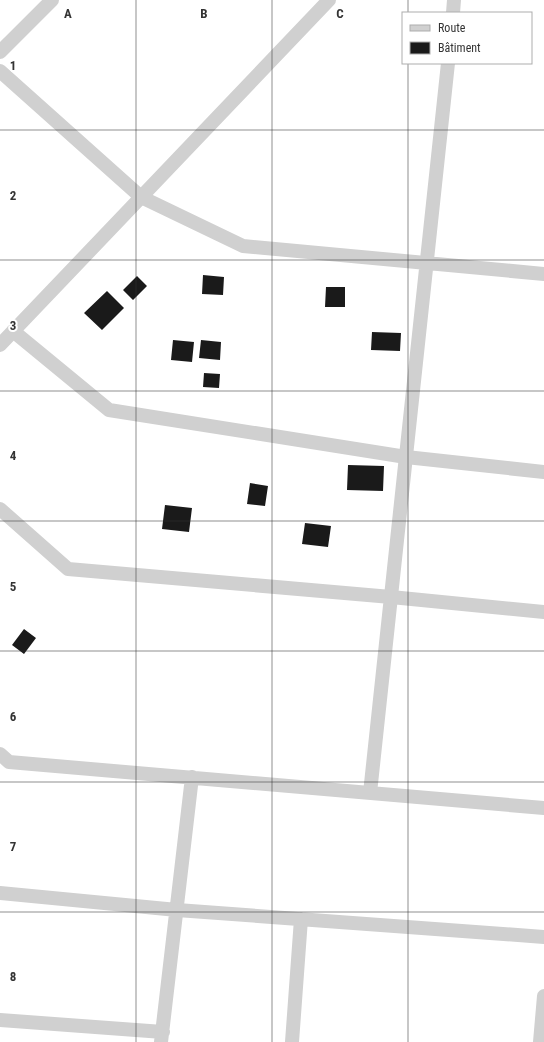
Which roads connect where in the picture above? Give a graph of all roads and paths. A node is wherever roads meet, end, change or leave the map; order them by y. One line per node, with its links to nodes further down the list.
1 (52, 0): 5 (street)
2 (329, 0): 8 (street)
3 (454, 0): 4 (street)
4 (453, 12)
5 (0, 52)
6 (448, 64): 9 (street)
7 (0, 71): 8 (street)
8 (141, 197): 9 (street); 11 (street)
9 (426, 263): 10 (street); 13 (street)
10 (544, 274)
11 (13, 331): 12 (street); 13 (street)
12 (0, 345)
13 (406, 457): 14 (street); 16 (street)
14 (544, 472)
15 (0, 509): 16 (street)
16 (391, 597): 17 (street); 20 (street)
17 (544, 612)
18 (0, 754): 19 (street)
19 (192, 778): 20 (street); 23 (street)
20 (370, 793): 21 (street)
21 (544, 808)
22 (0, 893): 23 (street)
23 (177, 910): 24 (street); 28 (street)
24 (301, 919): 25 (street); 29 (street)
25 (544, 937)
26 (544, 996): 30 (street)
27 (0, 1020): 28 (street)
28 (162, 1037)
29 (292, 1042)
30 (540, 1042)

